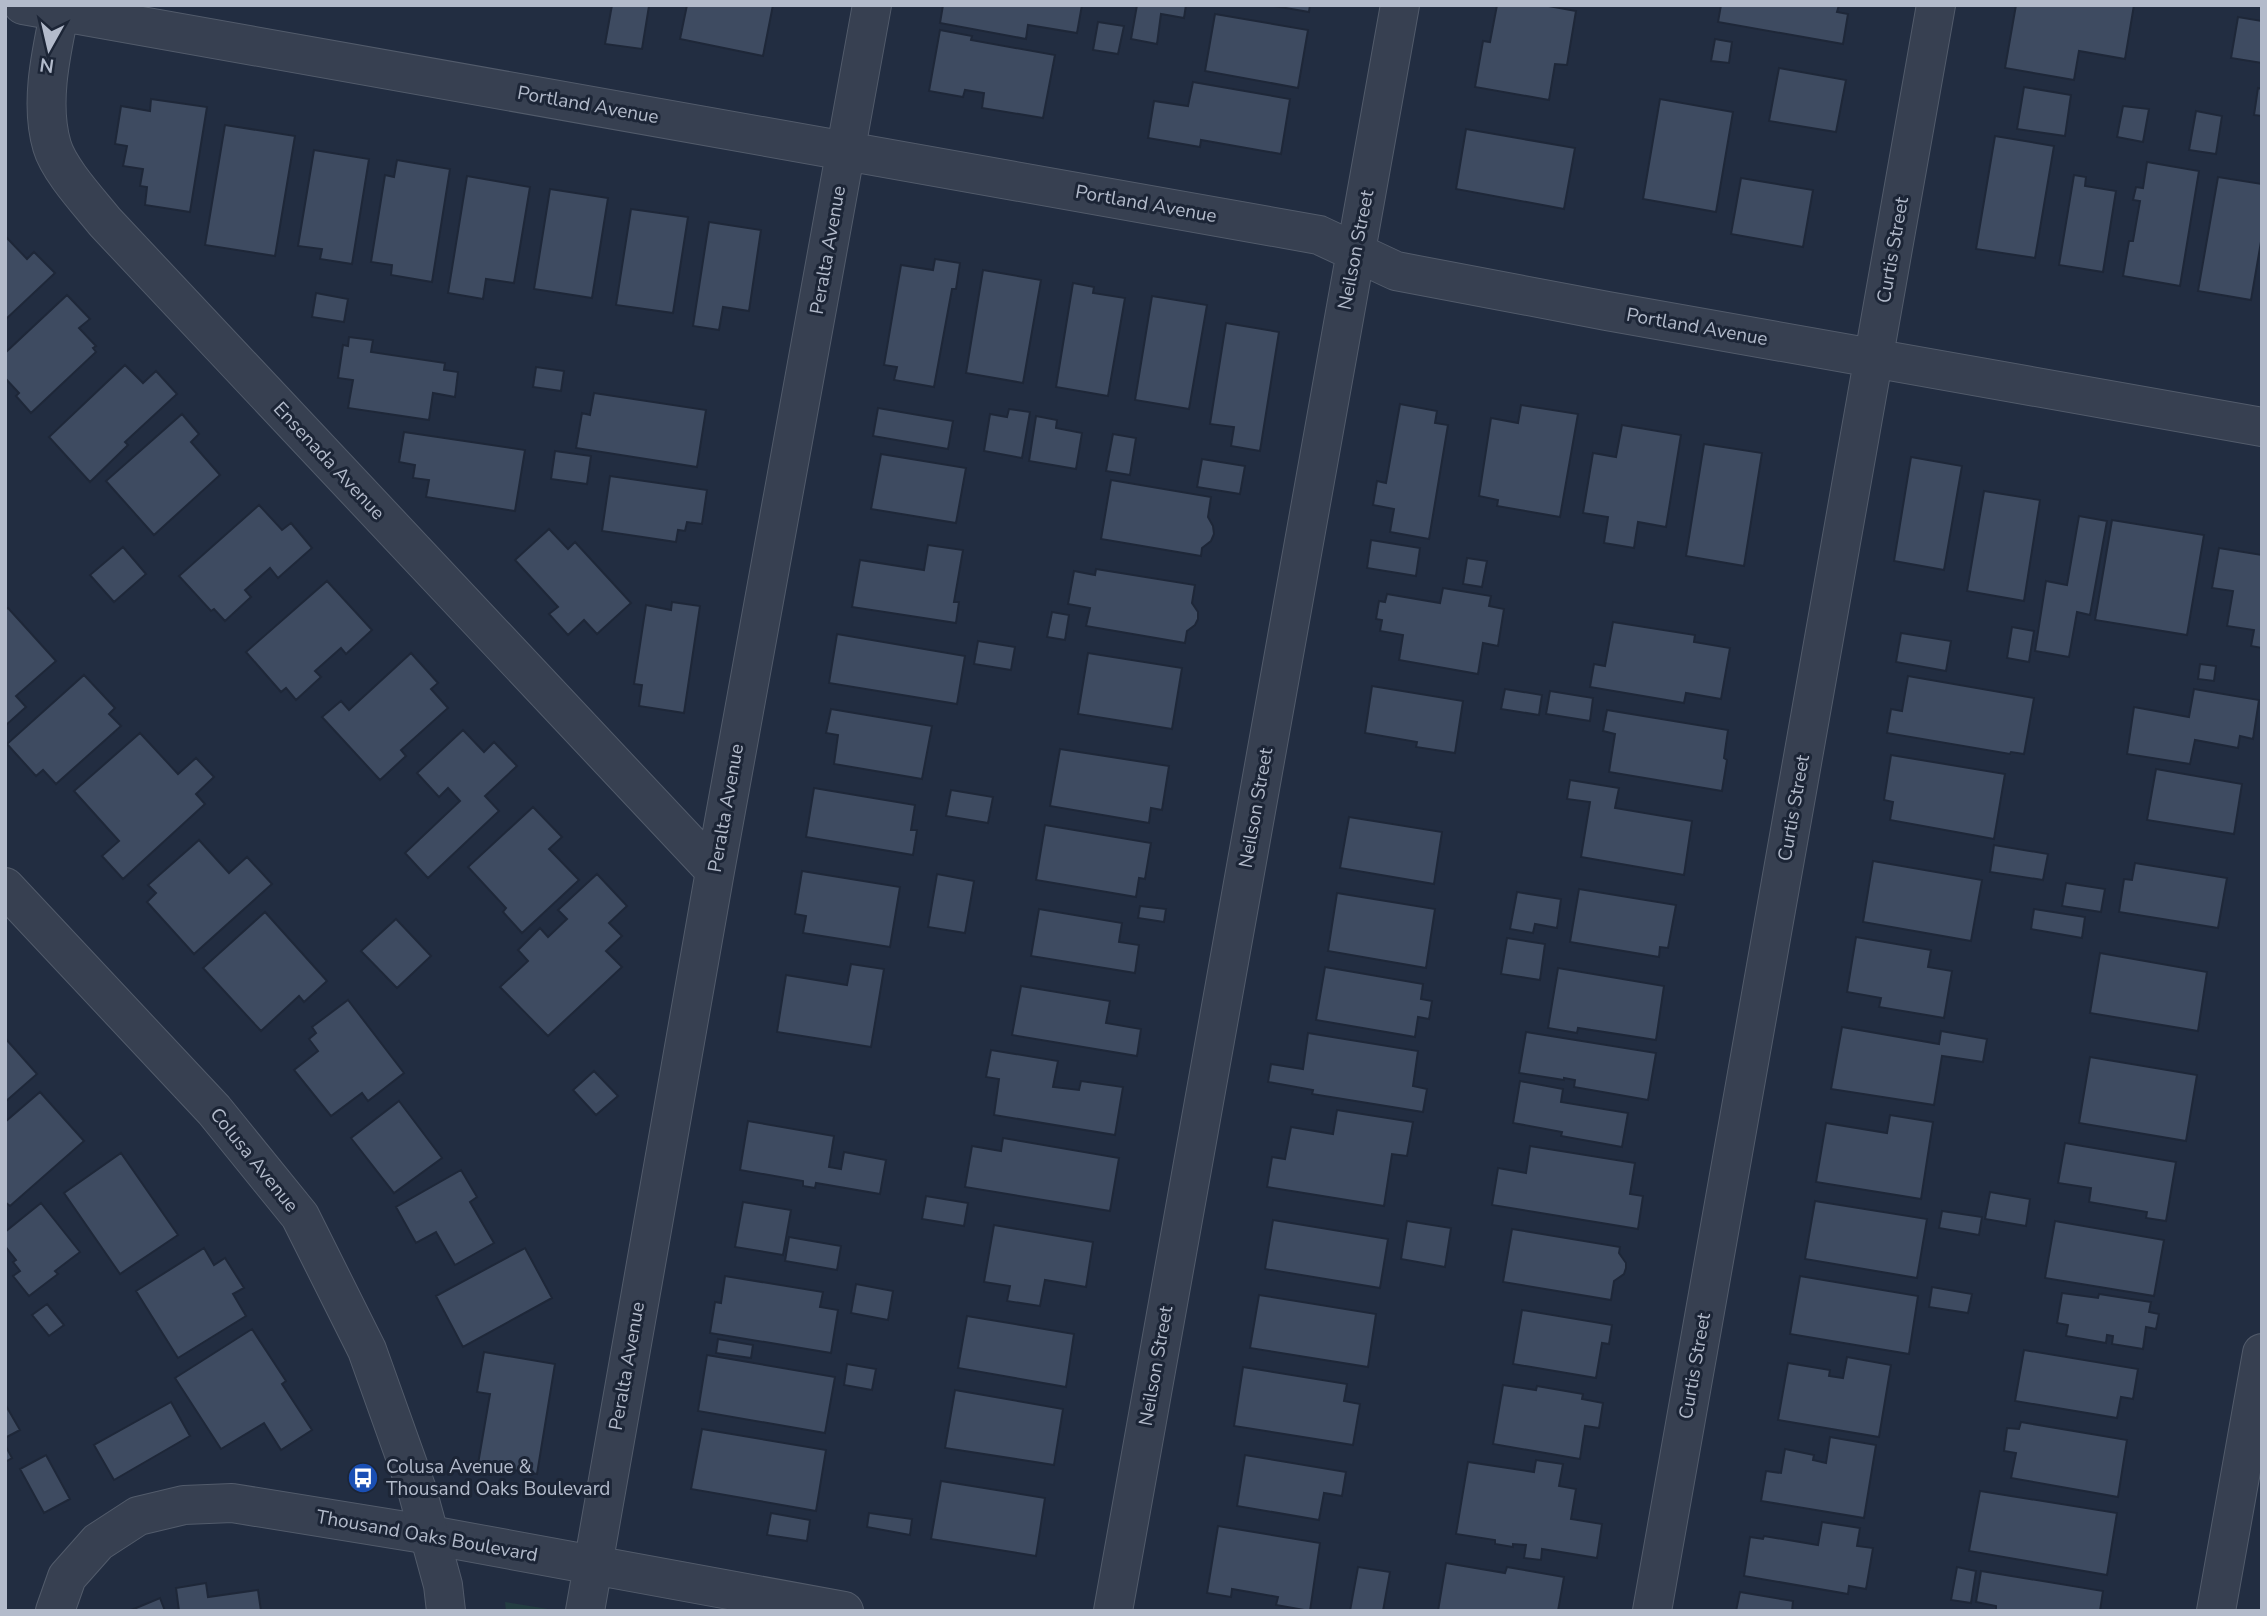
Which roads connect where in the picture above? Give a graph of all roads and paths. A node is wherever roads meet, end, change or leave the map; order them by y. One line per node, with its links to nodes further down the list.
1 (872, 5): 5 (street, Peralta Avenue)
2 (1401, 5): 6 (street, Neilson Street)
3 (1936, 5): 7 (street, Curtis Street)
4 (48, 7): 5 (street, Portland Avenue); 9 (street, Ensenada Avenue)
5 (846, 151): 6 (street, Portland Avenue); 9 (street, Peralta Avenue)
6 (1356, 253): 7 (street, Portland Avenue); 18 (street, Neilson Street)
7 (1873, 359): 8 (street, Portland Avenue); 19 (street, Curtis Street)
8 (2262, 427)
9 (715, 872): 13 (street, Peralta Avenue)
10 (5, 887): 12 (street, Colusa Avenue)
11 (2262, 1353): 20 (street)
12 (430, 1535): 13 (street, Thousand Oaks Boulevard); 14 (street, Thousand Oaks Boulevard); 15 (street, Colusa Avenue)
13 (592, 1565): 16 (street, Peralta Avenue); 17 (street, Thousand Oaks Boulevard)
14 (55, 1611)
15 (446, 1611)
16 (585, 1611)
17 (844, 1611)
18 (1113, 1611)
19 (1652, 1611)
20 (2216, 1611)

